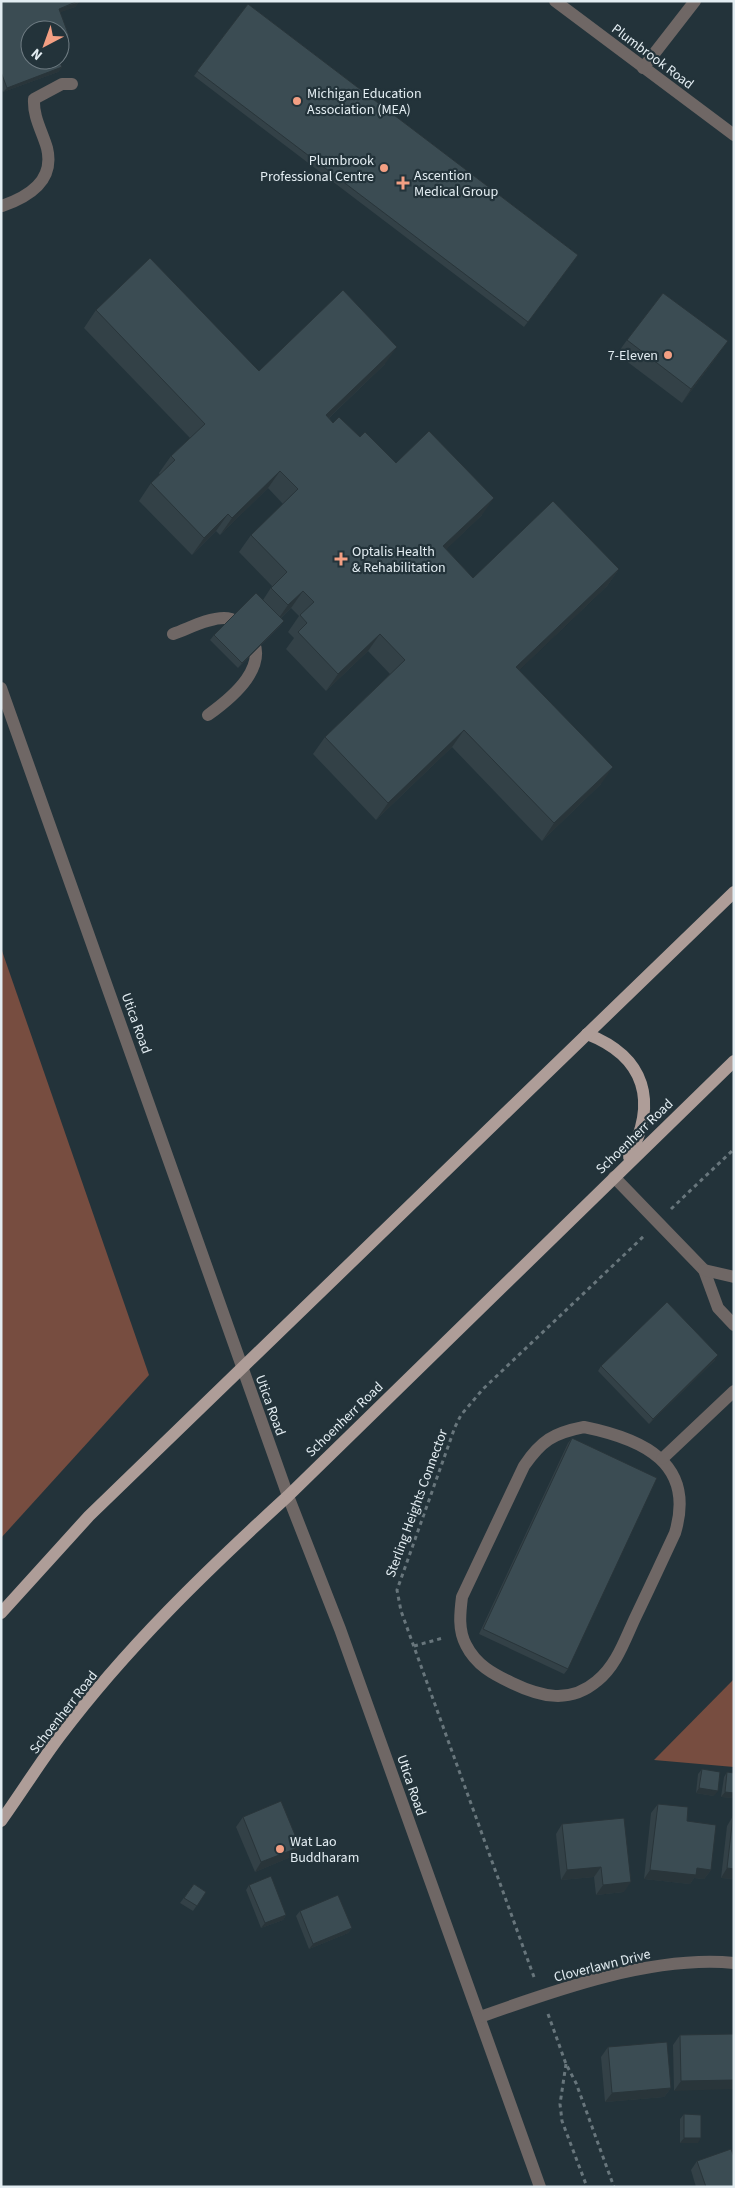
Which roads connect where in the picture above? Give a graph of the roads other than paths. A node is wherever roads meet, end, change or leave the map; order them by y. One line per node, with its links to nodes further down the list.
1 (555, 1): 3 (street, Plumbrook Road)
2 (694, 1): 3 (street)
3 (644, 68): 5 (street, Plumbrook Road)
4 (72, 84): 6 (street)
5 (734, 135)
6 (2, 206)
7 (173, 634): 9 (street)
8 (1, 688): 18 (street, Utica Road)
9 (208, 715)
10 (734, 892): 11 (main road)
11 (587, 1034): 13 (main road); 18 (main road)
12 (734, 1061): 13 (main road, Schoenherr Road)
13 (625, 1166): 14 (main road, Schoenherr Road)
14 (614, 1176): 15 (street); 21 (main road, Schoenherr Road)
15 (704, 1270): 16 (street); 17 (street)
16 (734, 1277)
17 (734, 1325)
18 (242, 1367): 21 (street, Utica Road); 22 (main road)
19 (734, 1391): 20 (street)
20 (662, 1459): 20 (street)
21 (288, 1496): 23 (main road, Schoenherr Road); 25 (street, Utica Road)
22 (1, 1613)
23 (1, 1821)
24 (734, 1962): 25 (street, Cloverlawn Drive)
25 (480, 2017): 26 (street, Utica Road)
26 (540, 2187)

